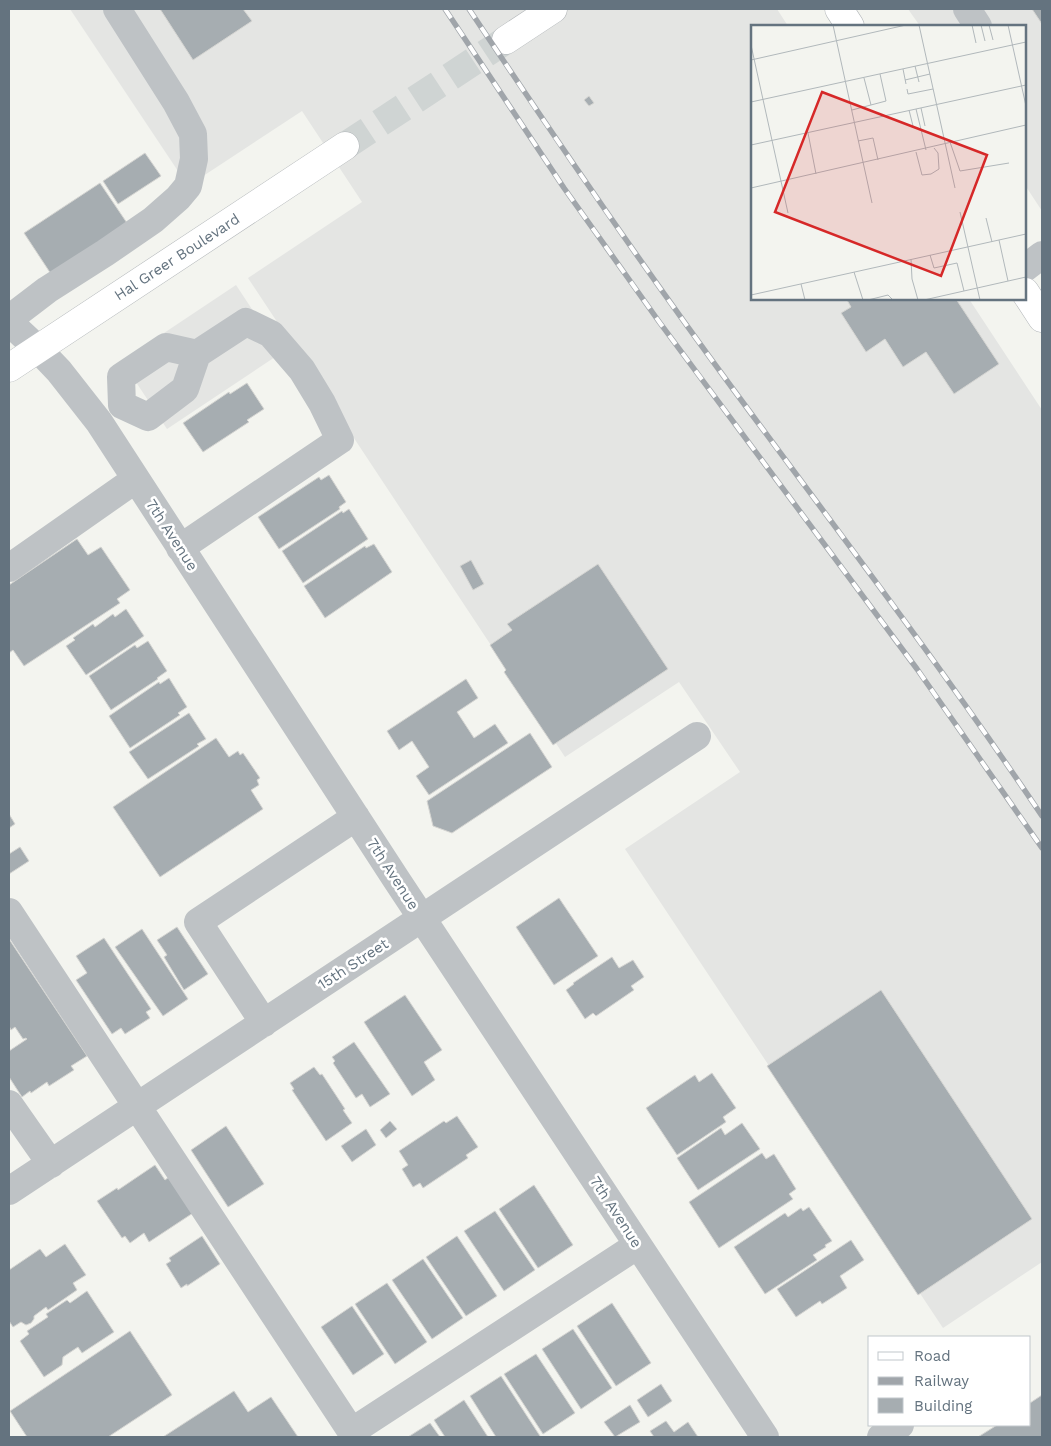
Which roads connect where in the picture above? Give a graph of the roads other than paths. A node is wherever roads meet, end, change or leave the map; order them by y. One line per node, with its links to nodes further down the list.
1 (117, 9): 13 (street)
2 (553, 9): 7 (main road)
3 (839, 9): 5 (main road)
4 (967, 9): 6 (street)
5 (849, 25)
6 (977, 25)
7 (506, 40)
8 (345, 146): 14 (main road, Hal Greer Boulevard)
9 (1042, 254): 10 (street)
10 (1026, 267)
11 (1026, 294): 12 (main road)
12 (1042, 318)
13 (9, 321): 14 (street, 7th Avenue)
14 (38, 349): 16 (main road, Hal Greer Boulevard); 18 (street, 7th Avenue)
15 (197, 354): 17 (street); 17 (street); 20 (street)
16 (9, 368)
17 (122, 405): 18 (street)
18 (99, 422): 19 (street, 7th Avenue)
19 (136, 479): 20 (street, 7th Avenue); 21 (street)
20 (180, 548): 23 (street, 7th Avenue)
21 (9, 568)
22 (697, 736): 25 (street, 15th Street)
23 (356, 817): 25 (street, 7th Avenue); 26 (street)
24 (9, 912): 28 (street)
25 (423, 919): 26 (street, 15th Street); 31 (street, 7th Avenue)
26 (264, 1022): 28 (street, 15th Street)
27 (9, 1104): 29 (street)
28 (136, 1107): 29 (street, 15th Street); 33 (street)
29 (51, 1164): 30 (street, 15th Street)
30 (9, 1192)
31 (638, 1245): 33 (street); 34 (street, 7th Avenue)
32 (898, 1426): 35 (street)
33 (353, 1435)
34 (765, 1437)
35 (881, 1437)

